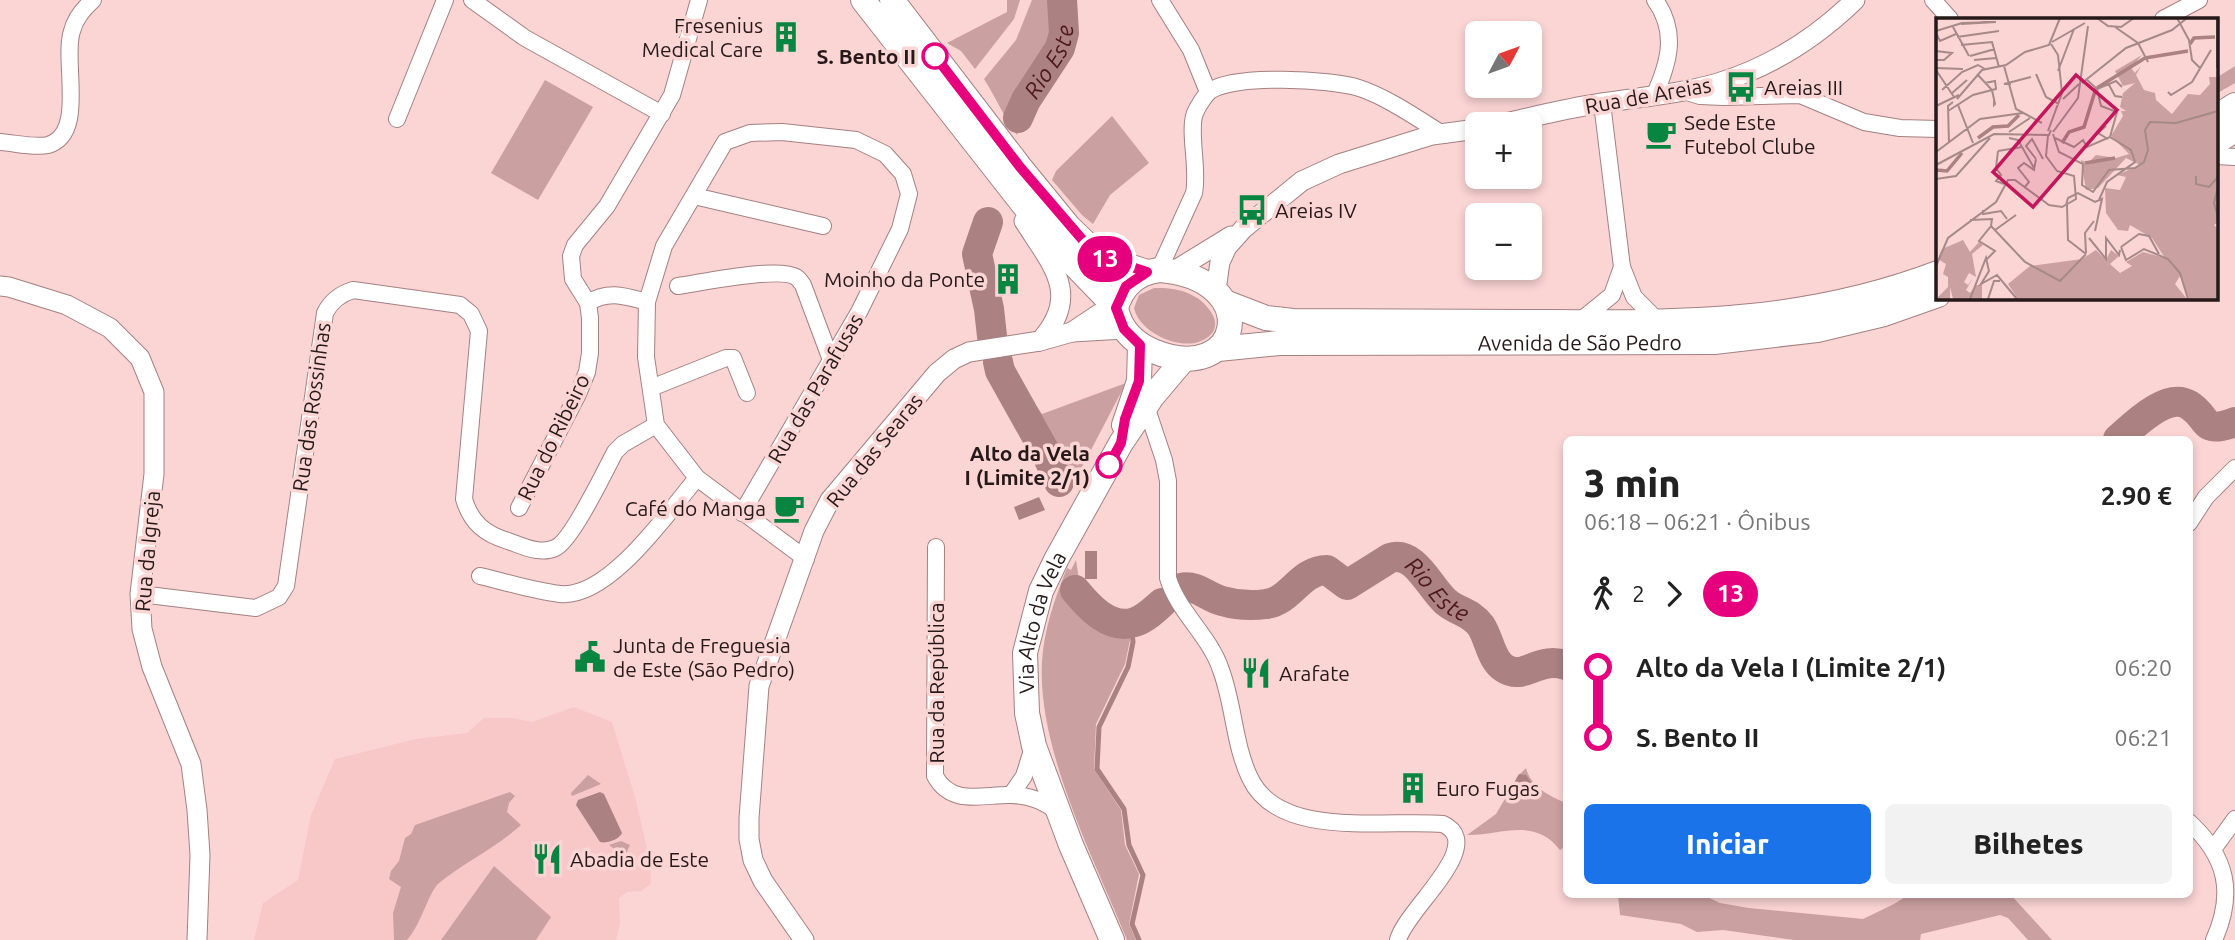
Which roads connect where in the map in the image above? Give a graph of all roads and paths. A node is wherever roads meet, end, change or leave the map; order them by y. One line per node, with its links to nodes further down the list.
1 (93, 0): 28 (street)
2 (445, 0): 22 (street)
3 (472, 0): 19 (street)
4 (699, 0): 19 (street)
5 (863, 0): 29 (main road)
6 (892, 0): 34 (main road, Avenida de São Pedro)
7 (1160, 0): 15 (street)
8 (1655, 0): 16 (street)
9 (1855, 0): 14 (street, Rua de Areias)
10 (1933, 0): 12 (street)
11 (2199, 0): 13 (street)
12 (1949, 18)
13 (2164, 18)
14 (1684, 91): 16 (street, Rua de Areias); 23 (street)
15 (1208, 92): 26 (street); 34 (street)
16 (1654, 96): 17 (street, Rua de Areias)
17 (1602, 103): 20 (street, Rua de Areias); 33 (street)
18 (2235, 105): 21 (main road)
19 (662, 114): 41 (street)
20 (1542, 114)
21 (2218, 116)
22 (397, 119)
23 (1936, 129)
24 (2235, 130): 27 (main road)
25 (1465, 131): 26 (street)
26 (1444, 135): 32 (street)
27 (2218, 141)
28 (0, 142)
29 (994, 169): 44 (main road); 45 (street)
30 (694, 195): 31 (street); 40 (street, Rua das Parafusas); 48 (street, Rua das Parafusas)
31 (822, 226)
32 (1244, 228): 34 (street); 39 (street)
33 (1622, 268): 42 (street); 43 (street)
34 (1160, 271): 39 (main road, Avenida de São Pedro); 44 (main road)
35 (1936, 273): 43 (main road, Avenida de São Pedro)
36 (0, 286): 63 (street, Rua da Igreja)
37 (678, 286): 48 (street)
38 (1936, 295): 46 (main road, Avenida de São Pedro)
39 (1221, 297): 42 (main road, Avenida de São Pedro); 46 (main road)
40 (647, 302): 41 (street); 50 (street, Rua das Parafusas)
41 (588, 303): 57 (street, Rua do Ribeiro)
42 (1578, 323): 43 (main road, Avenida de São Pedro)
43 (1660, 323)
44 (1127, 327): 45 (street, Rua das Searas); 47 (main road); 49 (main road, Via Alto da Vela)
45 (1040, 341): 61 (street, Rua das Searas)
46 (1218, 349): 47 (main road, Avenida de São Pedro)
47 (1184, 359): 52 (main road, Via Alto da Vela)
48 (831, 360): 58 (street, Rua das Parafusas)
49 (1139, 381): 52 (main road, Via Alto da Vela); 54 (main road, Via Alto da Vela)
50 (651, 388): 51 (street); 53 (street, Rua das Parafusas)
51 (747, 393)
52 (1146, 406): 54 (main road, Via Alto da Vela); 71 (street)
53 (656, 425): 56 (street); 63 (street, Rua das Rossinhas)
54 (1121, 443): 64 (main road, Via Alto da Vela)
55 (2235, 468): 59 (street)
56 (697, 478): 58 (street); 62 (street)
57 (519, 508)
58 (742, 513): 61 (street)
59 (2193, 517)
60 (936, 547): 64 (street, Rua da República)
61 (806, 559): 69 (street, Rua das Searas)
62 (480, 576)
63 (140, 594): 68 (street, Rua da Igreja)
64 (1039, 785): 70 (main road, Via Alto da Vela)
65 (2235, 819): 67 (street)
66 (2193, 826): 67 (street)
67 (2214, 848): 72 (street)
68 (197, 940)
69 (804, 940)
70 (1112, 940)
71 (1398, 940)
72 (2214, 940)

